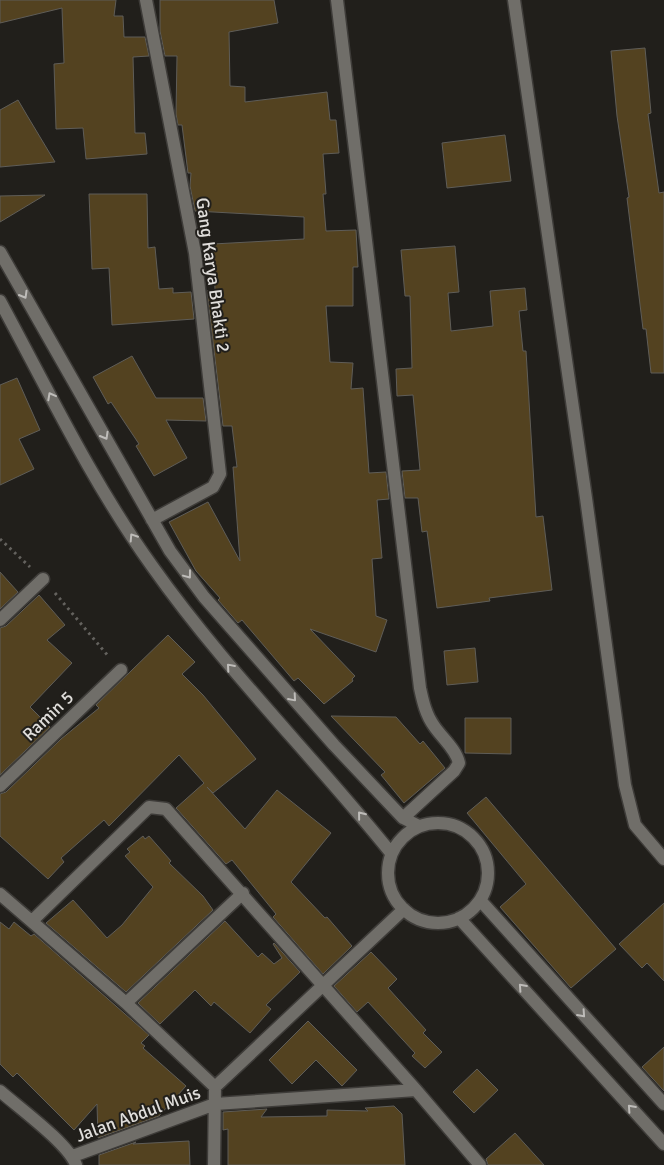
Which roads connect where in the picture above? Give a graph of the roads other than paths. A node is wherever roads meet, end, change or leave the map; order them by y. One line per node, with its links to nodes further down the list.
1 (146, 0): 6 (street, Gang Karya Bhakti 2)
2 (337, 0): 11 (street)
3 (514, 0): 14 (street)
4 (0, 252): 6 (street, one-way to 6)
5 (0, 301): 13 (street, one-way to 5)
6 (152, 520): 11 (street, one-way to 11)
7 (43, 579): 8 (street)
8 (0, 620)
9 (121, 670): 10 (street, Ramin 5)
10 (0, 786)
11 (403, 818): 12 (street)
12 (419, 826): 13 (street); 17 (street)
13 (391, 853): 18 (street)
14 (664, 859)
15 (243, 893): 20 (street); 21 (street); 22 (street)
16 (0, 894): 20 (street)
17 (480, 900): 19 (street); 27 (street, one-way to 27)
18 (404, 909): 19 (street); 21 (street)
19 (459, 918): 28 (street, one-way to 19)
20 (32, 921): 22 (street)
21 (324, 986): 23 (street); 24 (street)
22 (126, 1004): 23 (street)
23 (215, 1087): 26 (street)
24 (416, 1090): 26 (street, Jalan Abdul Muis); 31 (street)
25 (0, 1091): 29 (street)
26 (215, 1104): 29 (street, Jalan Abdul Muis); 30 (street)
27 (664, 1104)
28 (664, 1144)
29 (74, 1161)
30 (214, 1165)
31 (480, 1165)

